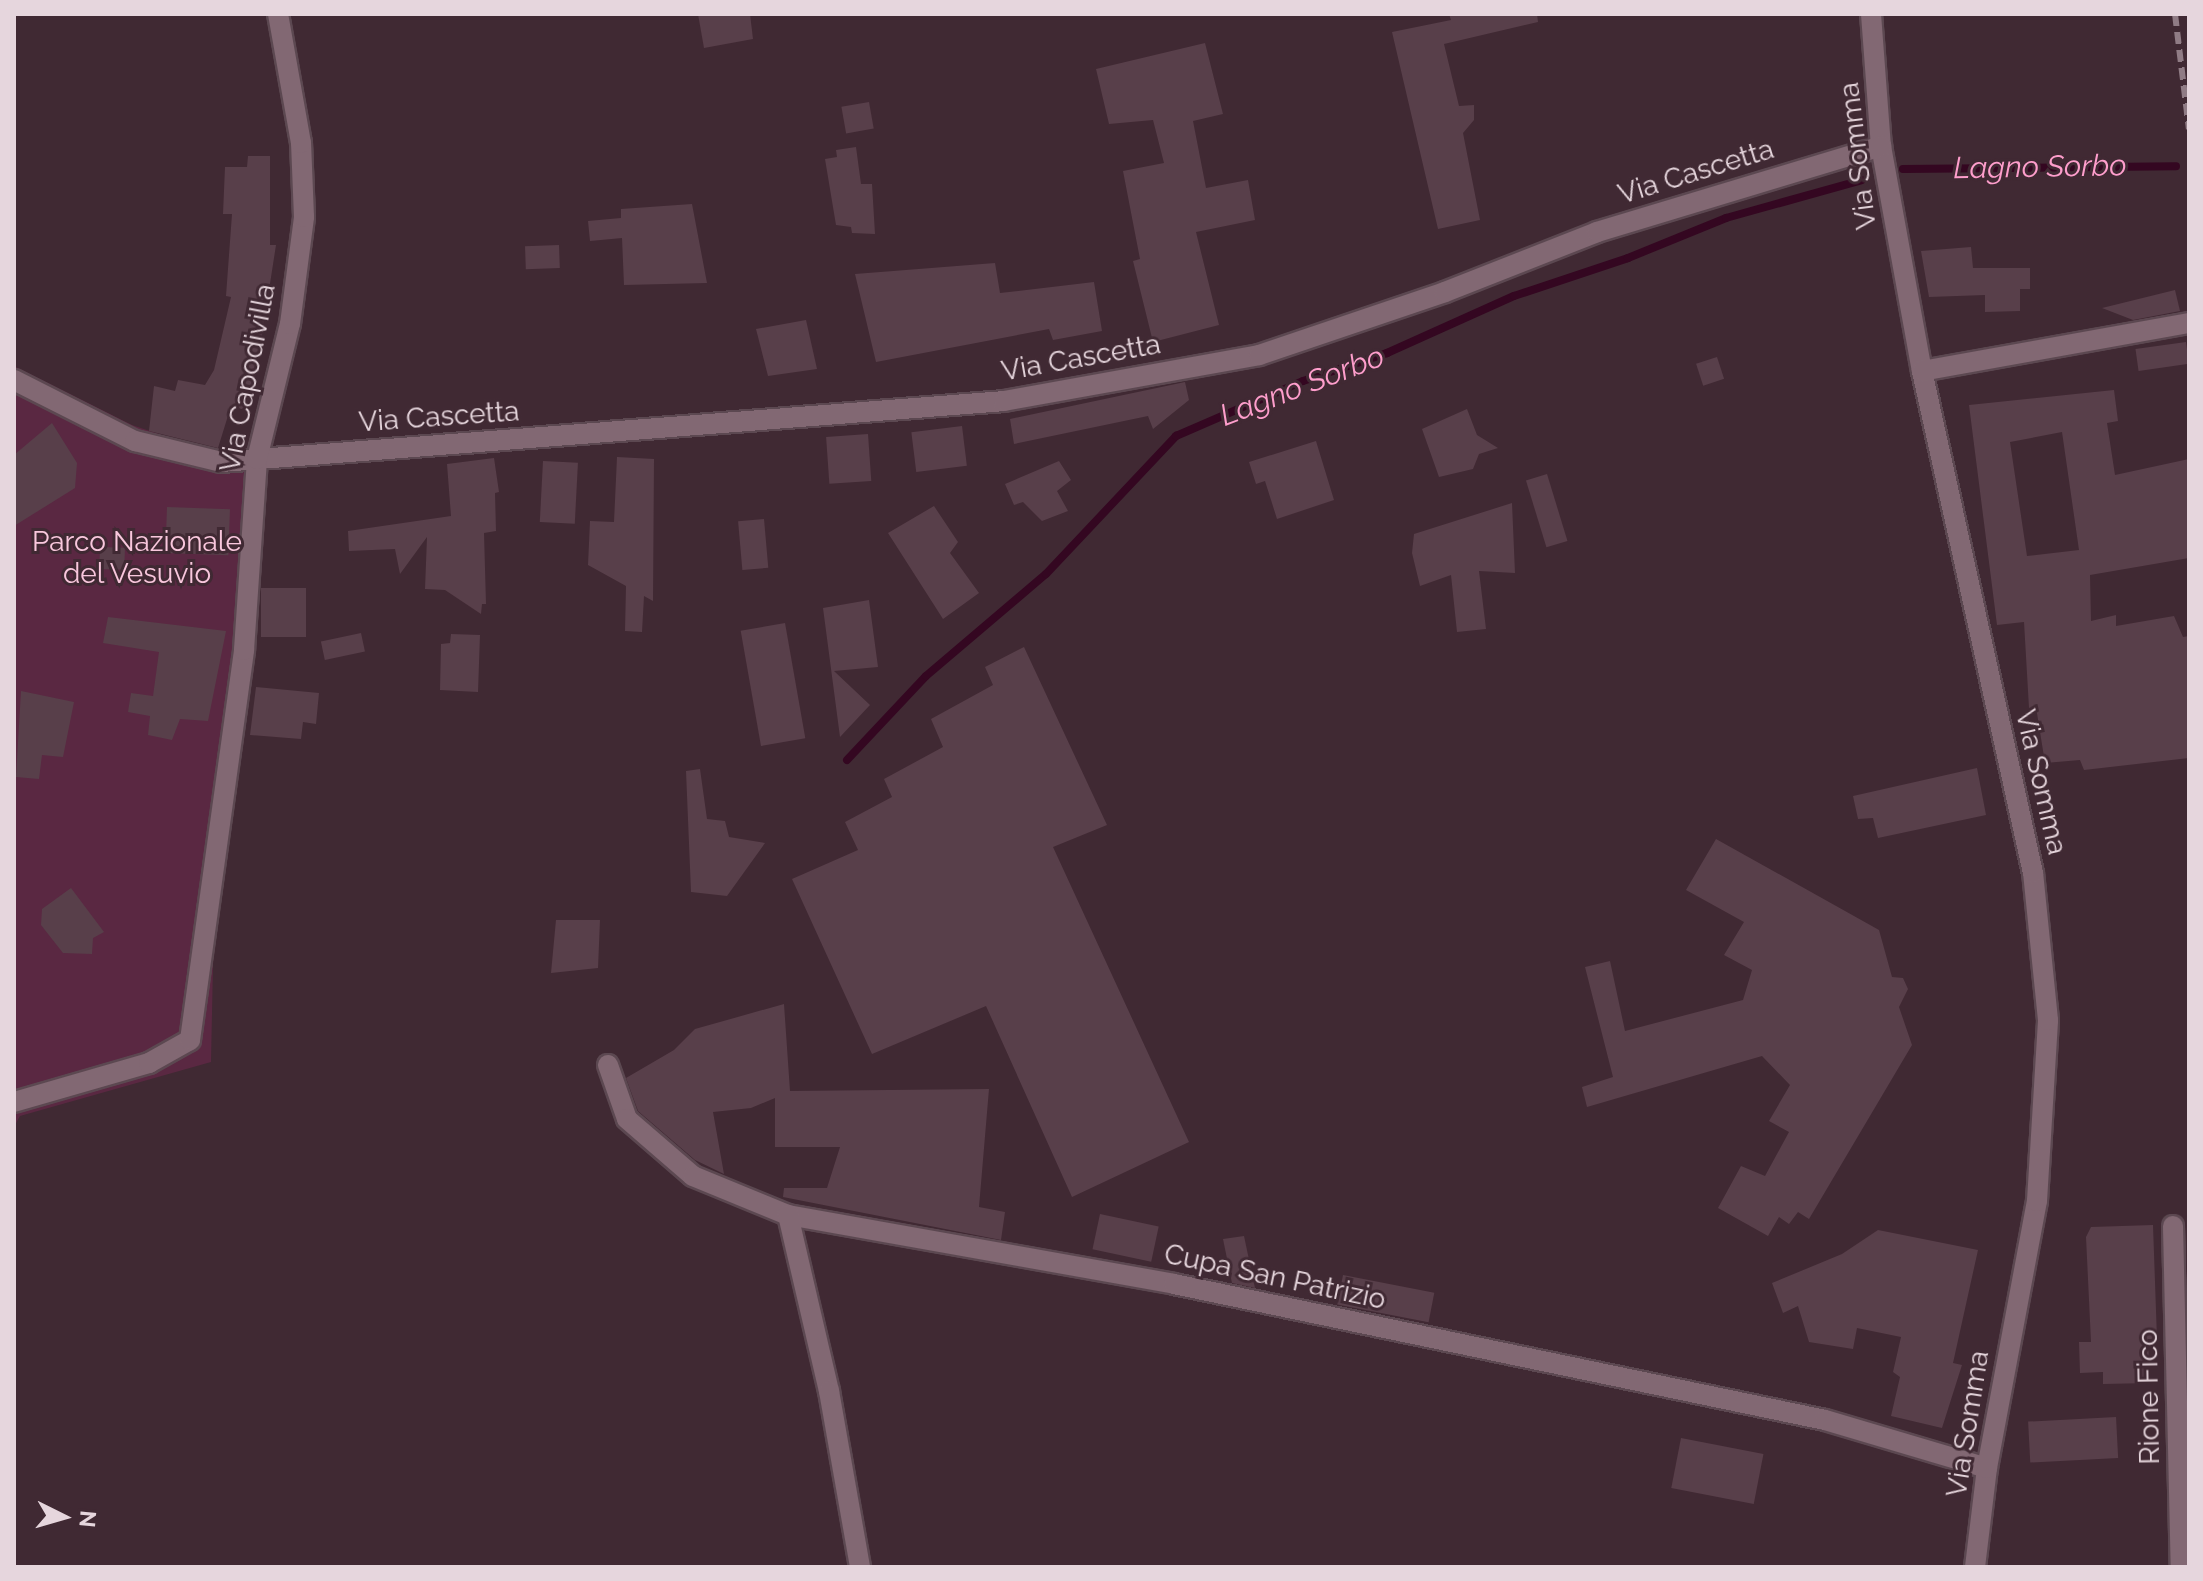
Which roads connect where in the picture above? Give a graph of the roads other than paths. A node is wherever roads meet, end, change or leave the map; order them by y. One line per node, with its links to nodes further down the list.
1 (278, 14): 7 (street, Via Capodivilla)
2 (1871, 14): 3 (street, Via Somma)
3 (1881, 146): 5 (street, Via Somma); 7 (street, Via Cascetta)
4 (2189, 323): 5 (street)
5 (1922, 371): 12 (street, Via Somma)
6 (14, 380): 7 (street, Via Cascetta)
7 (257, 459): 9 (street, Via Capodivilla)
8 (608, 1065): 10 (street, Cupa San Patrizio)
9 (14, 1102)
10 (788, 1215): 12 (street, Cupa San Patrizio); 13 (street)
11 (2173, 1226): 15 (street, Rione Fico)
12 (1987, 1468): 14 (street, Via Somma)
13 (860, 1567)
14 (1975, 1567)
15 (2181, 1567)

